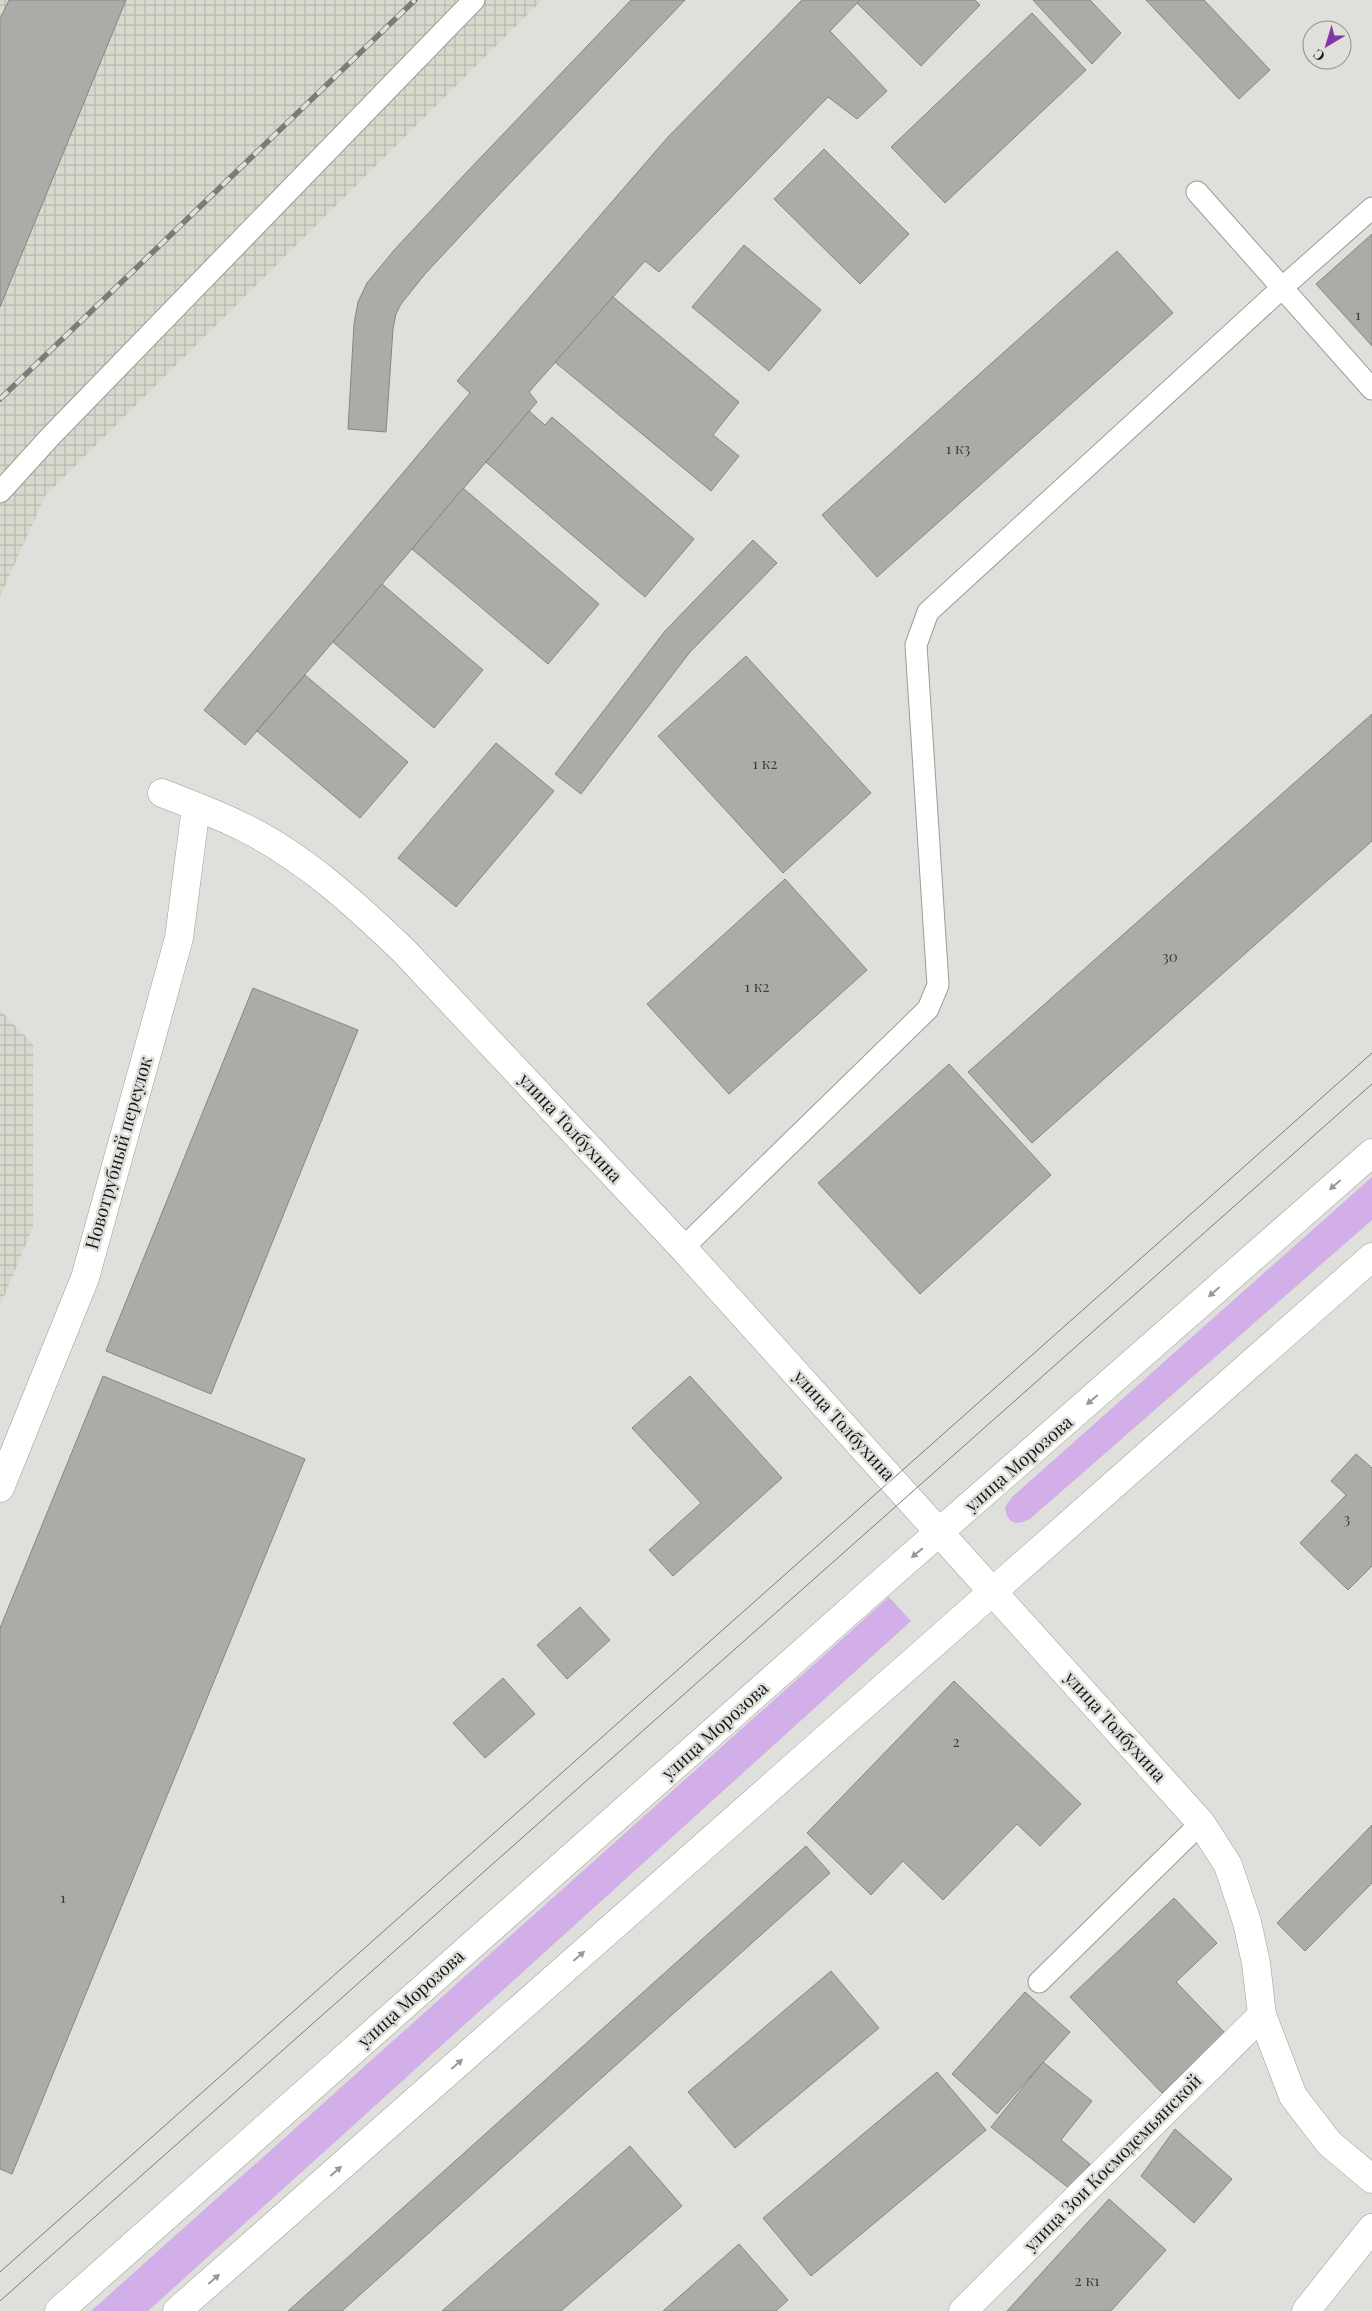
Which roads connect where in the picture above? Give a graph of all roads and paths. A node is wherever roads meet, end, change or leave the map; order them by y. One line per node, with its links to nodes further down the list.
1 (474, 0): 6 (lane)
2 (1197, 192): 4 (lane)
3 (1372, 208): 4 (lane)
4 (1283, 287): 5 (lane); 10 (lane)
5 (1372, 389)
6 (0, 492)
7 (162, 793): 8 (main road, улица Толбухина)
8 (196, 807): 10 (main road, улица Толбухина); 12 (main road, Новотрубный переулок)
9 (1372, 1153): 13 (main road, улица Морозова, one-way to 13)
10 (683, 1248): 13 (main road, улица Толбухина)
11 (1372, 1257): 14 (main road)
12 (0, 1488)
13 (941, 1532): 14 (main road, улица Толбухина); 20 (main road, улица Морозова, one-way to 20)
14 (993, 1591): 15 (main road, улица Толбухина); 21 (main road, one-way to 14)
15 (1201, 1823): 16 (lane); 17 (main road, улица Толбухина)
16 (1039, 1982)
17 (1262, 2015): 18 (main road, улица Толбухина); 22 (main road, улица Зои Космодемьянской)
18 (1372, 2179)
19 (1372, 2228): 23 (main road)
20 (59, 2311)
21 (177, 2311)
22 (963, 2311)
23 (1306, 2311)

